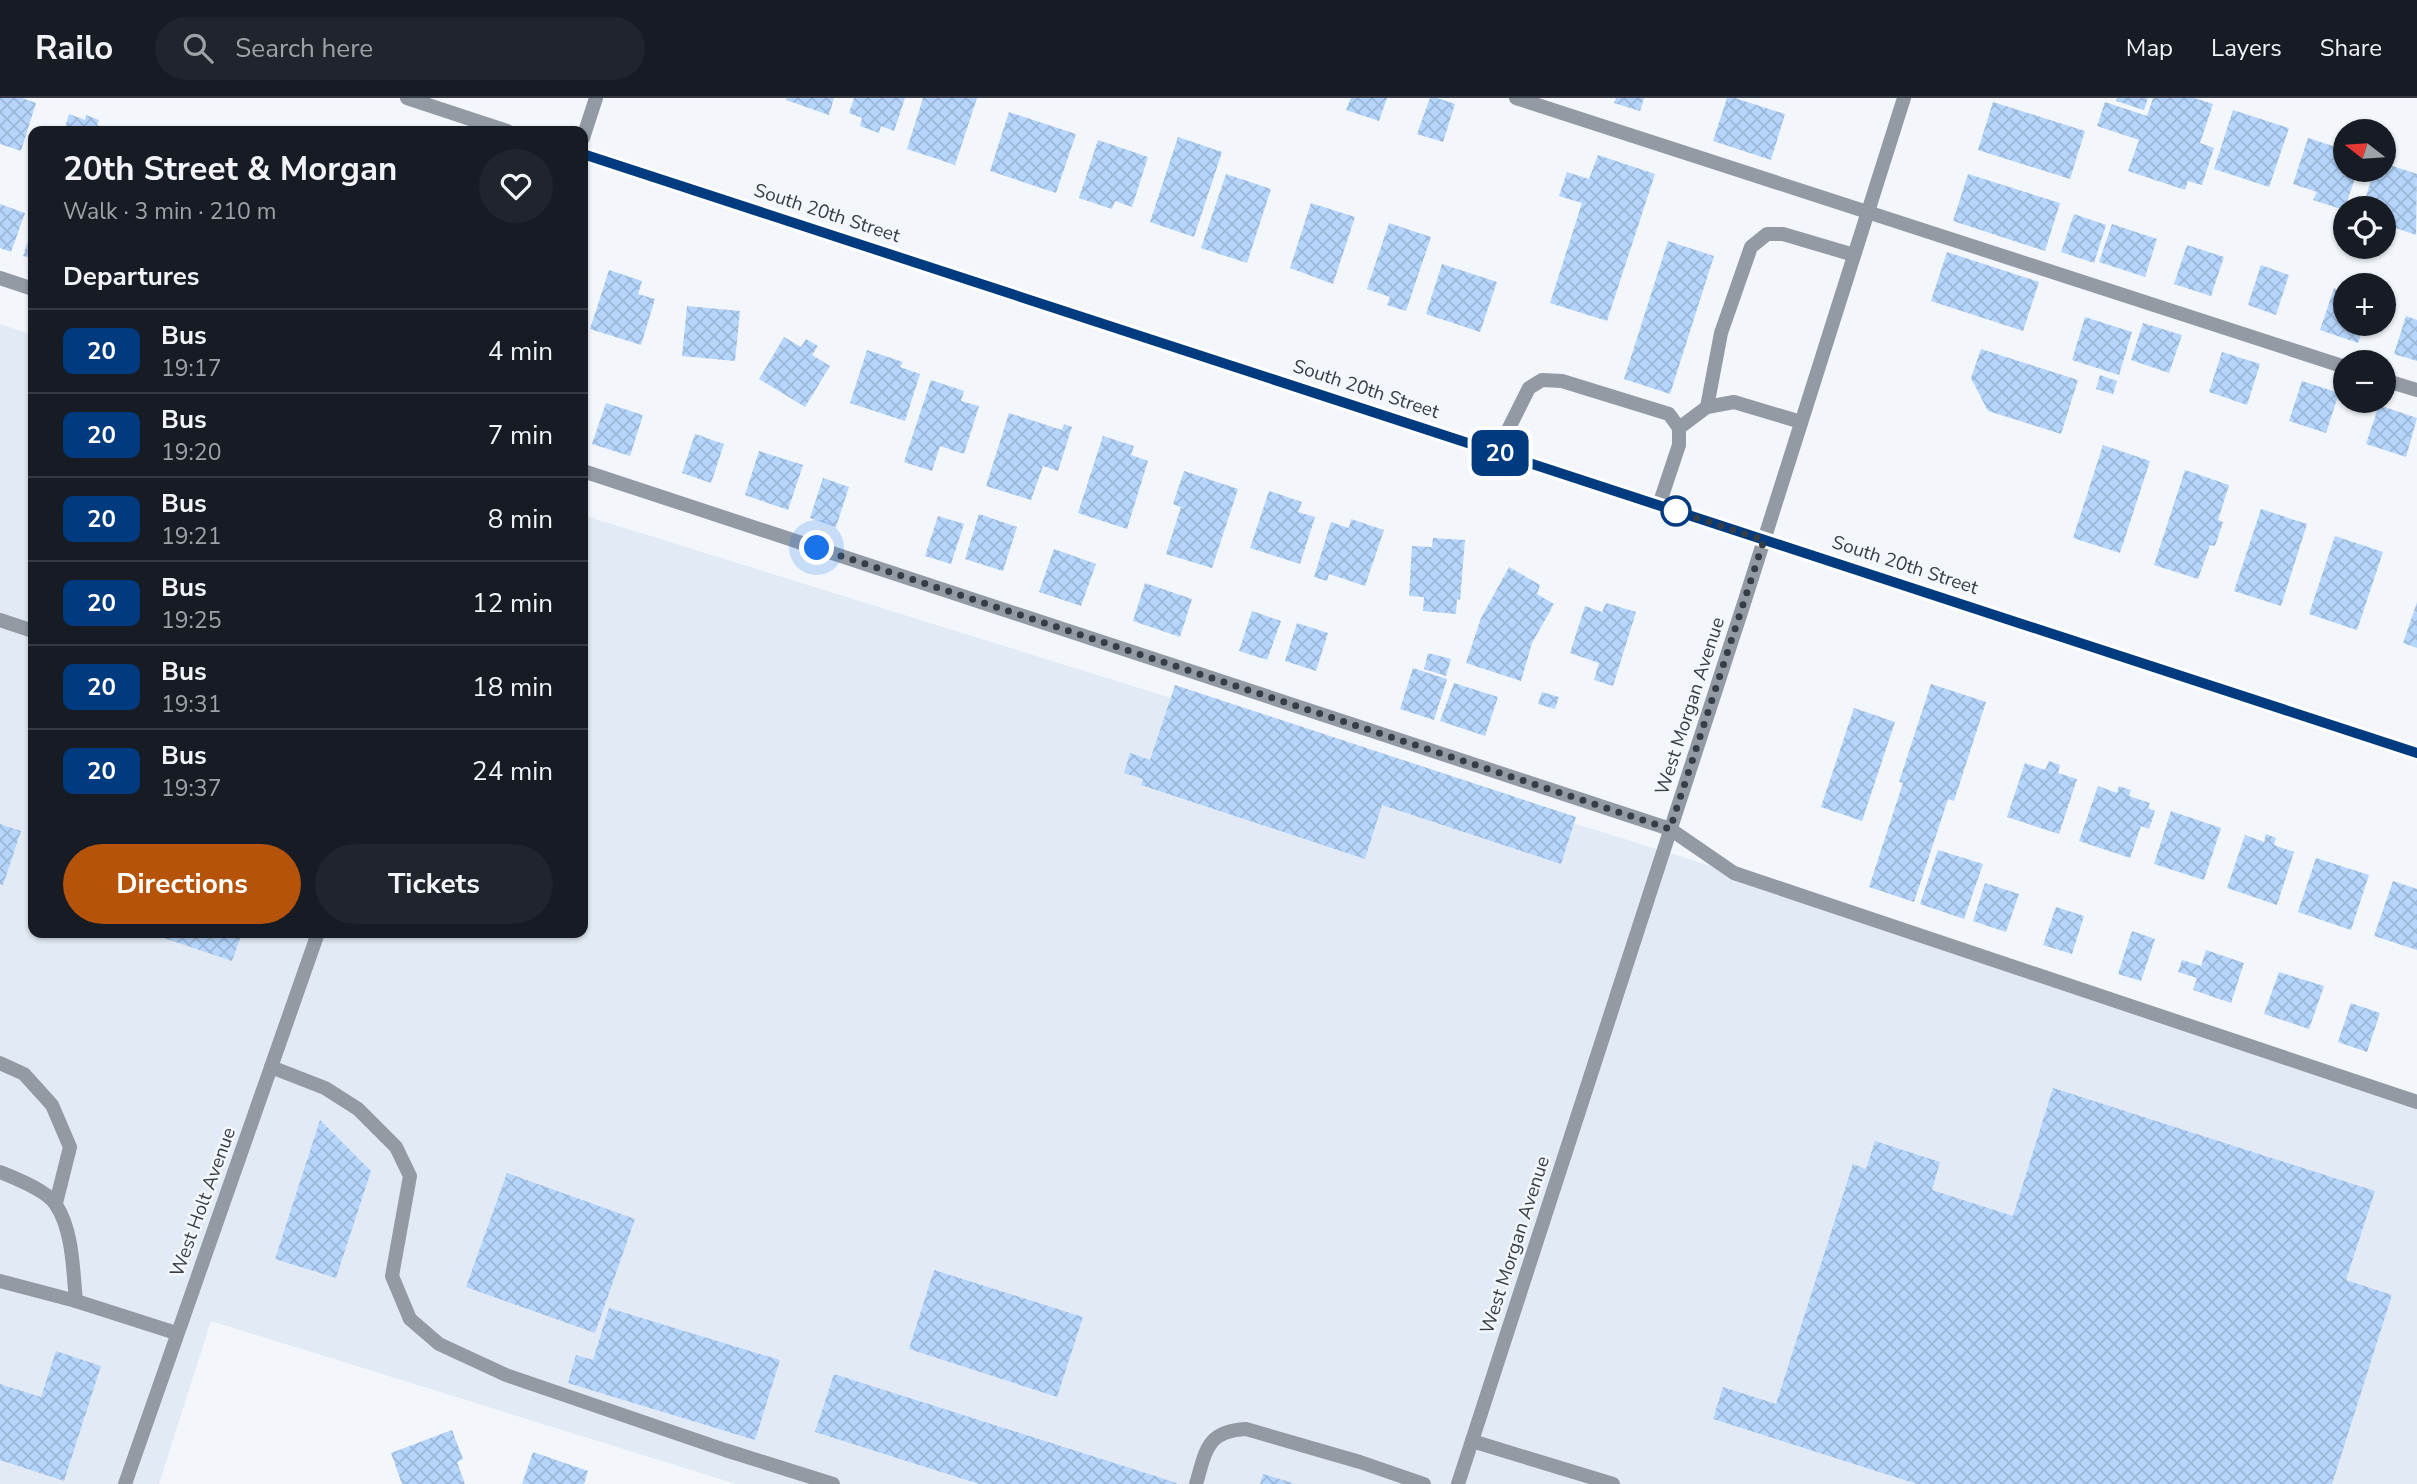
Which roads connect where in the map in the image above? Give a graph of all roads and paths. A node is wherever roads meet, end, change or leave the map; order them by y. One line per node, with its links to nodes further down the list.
1 (407, 98): 5 (street)
2 (596, 98): 6 (street)
3 (1516, 98): 8 (street)
4 (1904, 98): 8 (street, West Morgan Avenue)
5 (492, 126)
6 (587, 126)
7 (588, 156): 18 (street, South 20th Street)
8 (1867, 212): 9 (street, West Morgan Avenue); 12 (street)
9 (1854, 255): 15 (street); 16 (street, West Morgan Avenue)
10 (0, 278): 11 (street)
11 (28, 287)
12 (2333, 363)
13 (2396, 384): 14 (street)
14 (2417, 390)
15 (1707, 407): 16 (street); 17 (street)
16 (1801, 422): 21 (street, West Morgan Avenue)
17 (1679, 428): 18 (street); 20 (street)
18 (1497, 452): 20 (street, South 20th Street)
19 (588, 473): 25 (street)
20 (1659, 505): 21 (street, South 20th Street)
21 (1764, 540): 24 (street, South 20th Street); 25 (street, West Morgan Avenue)
22 (0, 620): 23 (street)
23 (28, 629)
24 (2417, 753)
25 (1670, 829): 29 (street); 35 (street, West Morgan Avenue)
26 (316, 938): 28 (street, West Holt Avenue)
27 (0, 1063): 31 (street)
28 (271, 1067): 34 (street, West Holt Avenue); 37 (street)
29 (2417, 1102)
30 (0, 1172): 31 (street)
31 (56, 1203): 33 (street)
32 (0, 1281): 33 (street)
33 (76, 1301): 34 (street)
34 (176, 1333): 36 (street, West Holt Avenue)
35 (1472, 1441): 40 (street, West Morgan Avenue); 41 (street)
36 (125, 1484)
37 (833, 1484)
38 (1196, 1484): 39 (street)
39 (1424, 1484)
40 (1458, 1484)
41 (1613, 1484)

